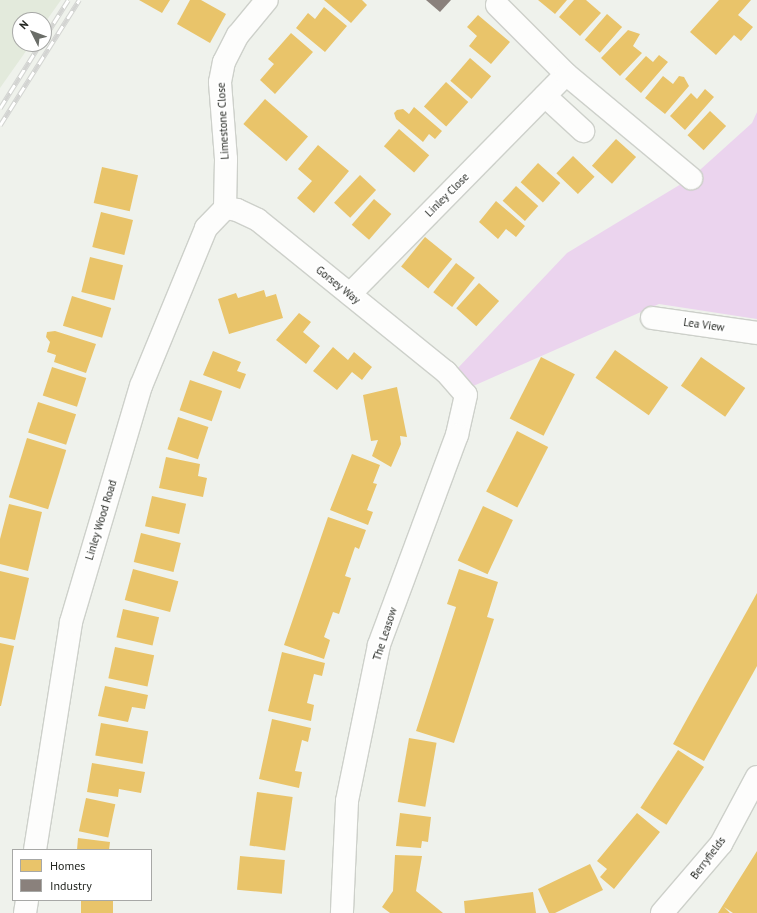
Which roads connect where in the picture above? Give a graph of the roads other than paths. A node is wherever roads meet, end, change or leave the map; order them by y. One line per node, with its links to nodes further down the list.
1 (268, 0): 7 (street, Limestone Close)
2 (497, 5): 3 (street)
3 (566, 74): 4 (street, Linley Close); 6 (street)
4 (545, 96): 5 (street); 8 (street, Linley Close)
5 (583, 131)
6 (691, 178)
7 (225, 208): 8 (street, Gorsey Way); 13 (street, Linley Wood Road)
8 (350, 294): 11 (street, Gorsey Way)
9 (652, 318): 10 (street, Lea View)
10 (757, 333)
11 (446, 372): 16 (street, The Leasow)
12 (757, 777): 17 (street, Berryfields)
13 (35, 849)
14 (27, 901): 15 (street)
15 (25, 913)
16 (342, 913)
17 (662, 913)

